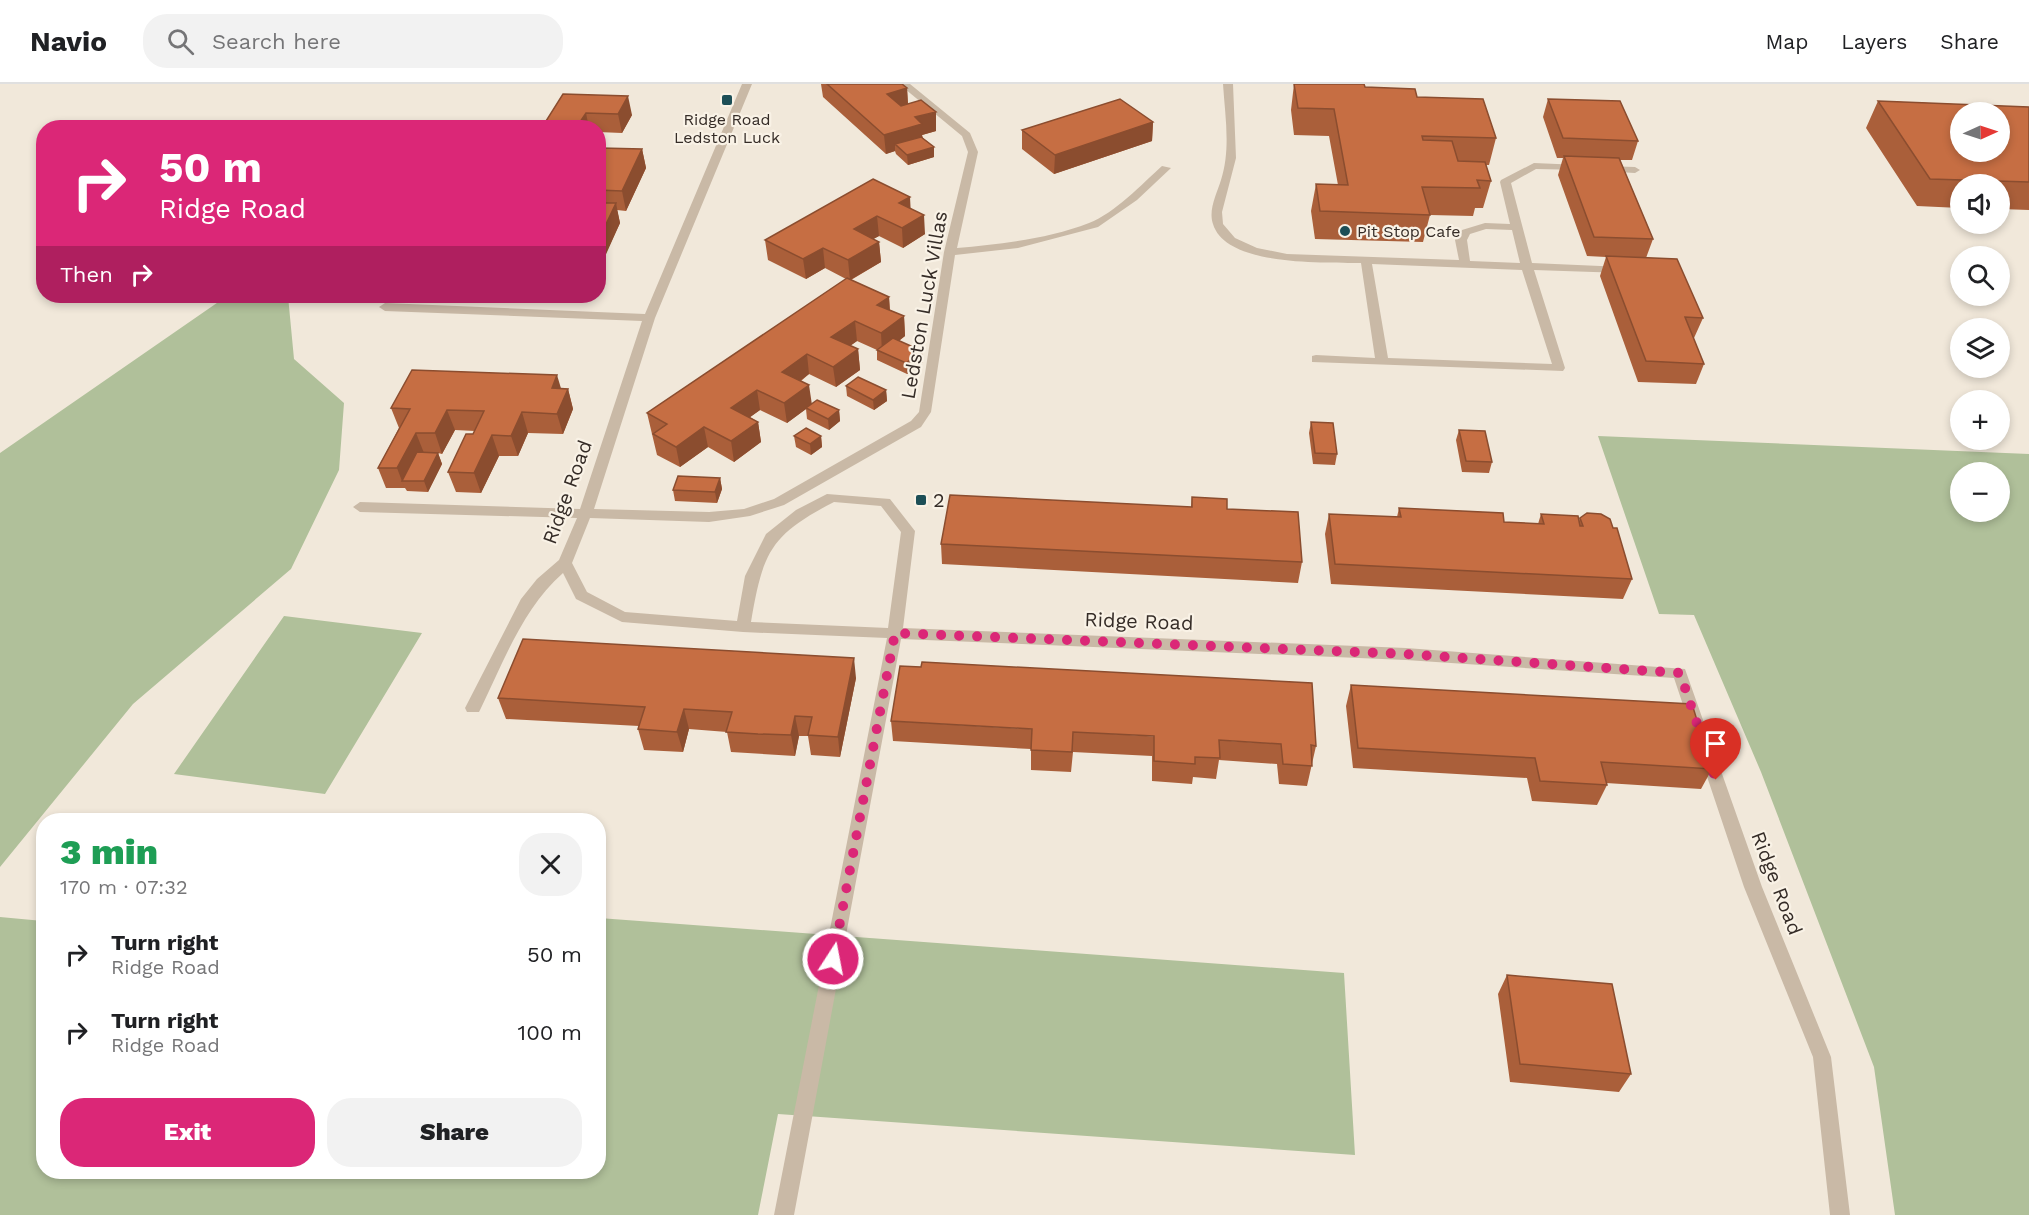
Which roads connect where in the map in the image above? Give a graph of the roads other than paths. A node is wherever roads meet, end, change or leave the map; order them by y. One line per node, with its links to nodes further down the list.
1 (747, 84): 13 (street, Ridge Road)
2 (904, 84): 7 (street, Ledston Luck Villas)
3 (1228, 84): 8 (street)
4 (1166, 168): 7 (street)
5 (1635, 170): 6 (street)
6 (1516, 227): 9 (street); 10 (street)
7 (950, 252): 17 (street, Ledston Luck Villas)
8 (1366, 260): 9 (street); 15 (street)
9 (1465, 263): 10 (street)
10 (1527, 266): 11 (street); 15 (street)
11 (1634, 271)
12 (385, 307): 13 (street)
13 (649, 318): 17 (street, Ridge Road)
14 (1316, 359): 15 (street)
15 (1382, 361)
16 (360, 507): 17 (street, Ledston Luck Villas)
17 (586, 512): 18 (street, Ridge Road)
18 (565, 563): 19 (street, Ridge Road); 21 (street)
19 (743, 627): 20 (street, Ridge Road); 20 (street)
20 (895, 633): 22 (street); 23 (street, Ridge Road)
21 (473, 708)
22 (784, 1215)
23 (1840, 1215)

